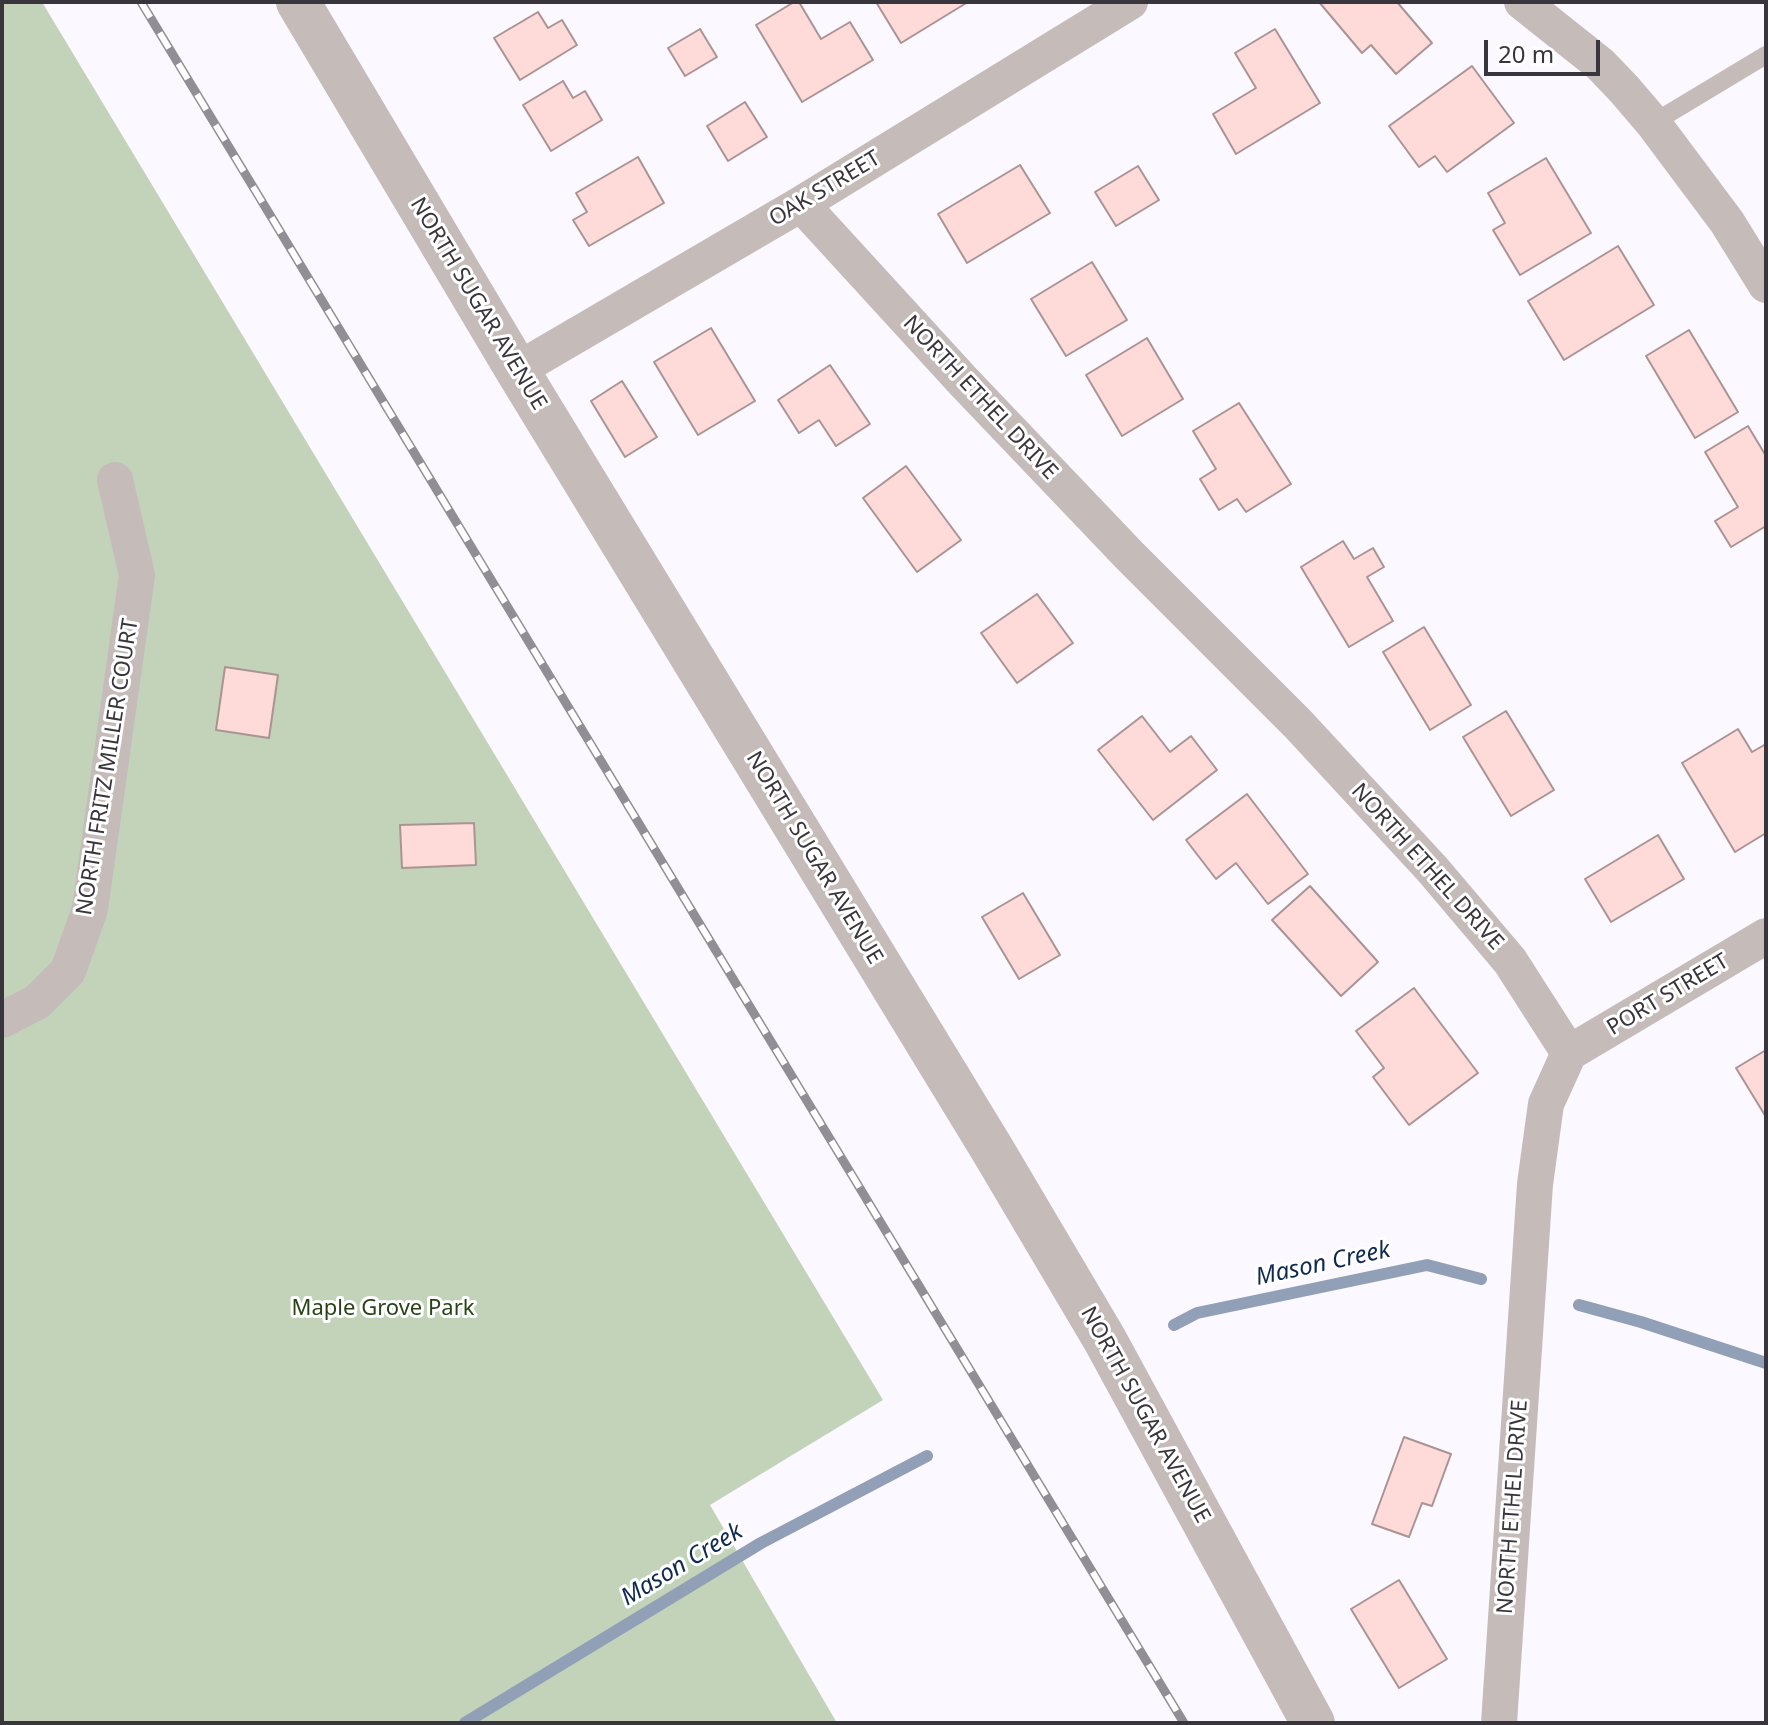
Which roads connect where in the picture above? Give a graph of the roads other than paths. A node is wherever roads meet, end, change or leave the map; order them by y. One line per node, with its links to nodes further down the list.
1 (298, 2): 8 (street, NORTH SUGAR AVENUE)
2 (1130, 2): 6 (street, OAK STREET)
3 (1522, 2): 5 (street)
4 (1766, 55): 5 (lane)
5 (1653, 123): 7 (street)
6 (801, 204): 8 (street, OAK STREET); 12 (street, NORTH ETHEL DRIVE)
7 (1766, 285)
8 (517, 370): 13 (street, NORTH SUGAR AVENUE)
9 (115, 480): 11 (street, NORTH FRITZ MILLER COURT)
10 (1766, 936): 12 (street, PORT STREET)
11 (2, 1020)
12 (1569, 1053): 14 (street, NORTH ETHEL DRIVE)
13 (1313, 1723)
14 (1499, 1723)

